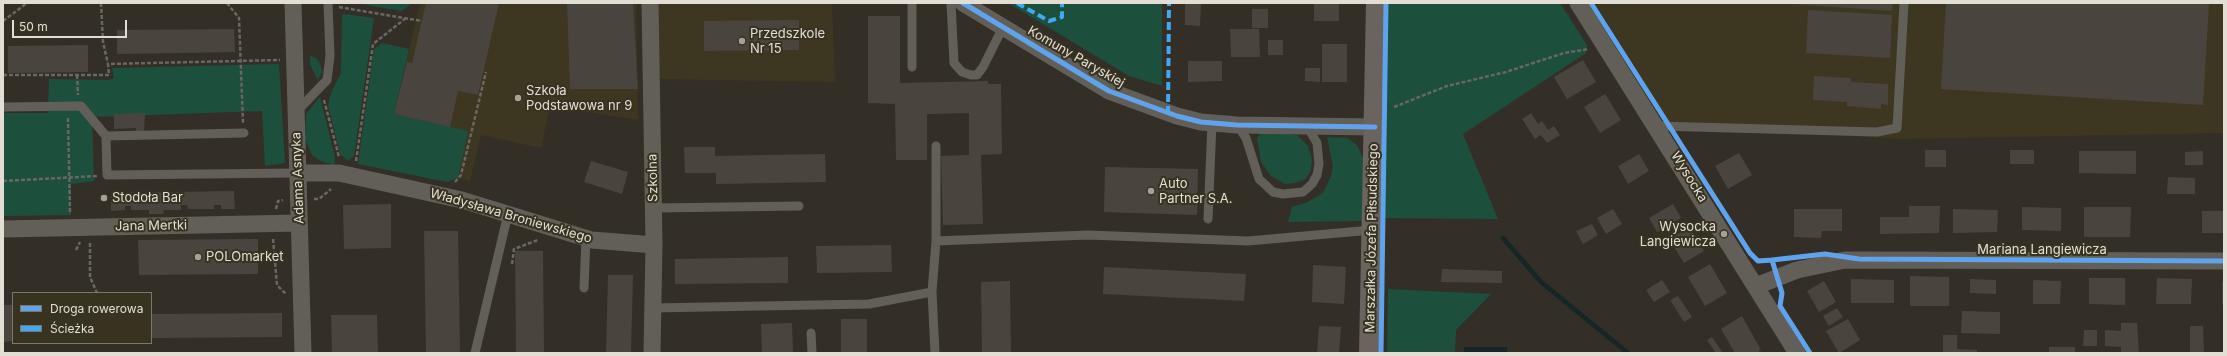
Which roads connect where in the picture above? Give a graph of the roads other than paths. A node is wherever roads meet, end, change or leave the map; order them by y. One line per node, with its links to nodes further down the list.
1 (293, 3): 13 (street, Adama Asnyka)
2 (328, 3): 13 (lane)
3 (650, 3): 24 (street, Szkolna)
4 (912, 3): 11 (lane)
5 (951, 3): 10 (lane)
6 (963, 3): 10 (street, Komuny Paryskiej)
7 (1377, 3): 14 (street, Marszałka Józefa Piłsudskiego)
8 (1578, 3): 18 (street, Wysocka)
9 (1904, 3): 18 (lane)
10 (1004, 28): 15 (street, Komuny Paryskiej)
11 (912, 67)
12 (3, 107): 20 (lane)
13 (295, 113): 22 (street, Adama Asnyka)
14 (1378, 116): 17 (street, Komuny Paryskiej); 29 (street, Marszałka Józefa Piłsudskiego)
15 (1212, 123): 16 (street, Komuny Paryskiej); 26 (lane)
16 (1237, 125): 17 (street, Komuny Paryskiej); 17 (lane)
17 (1307, 126)
18 (1657, 126): 34 (street, Wysocka)
19 (244, 133): 20 (lane)
20 (106, 136): 22 (lane)
21 (936, 146): 31 (lane)
22 (298, 173): 25 (street, Władysława Broniewskiego); 27 (street, Adama Asnyka)
23 (799, 206): 24 (lane)
24 (653, 208): 32 (street, Szkolna)
25 (508, 214): 30 (street, Władysława Broniewskiego); 40 (lane)
26 (1208, 219)
27 (299, 223): 28 (street, Jana Mertki); 39 (street, Adama Asnyka)
28 (3, 228)
29 (1372, 230): 31 (lane); 44 (street, Marszałka Józefa Piłsudskiego)
30 (586, 238): 32 (street, Władysława Broniewskiego); 35 (lane)
31 (936, 241): 36 (lane)
32 (654, 245): 37 (street, Szkolna)
33 (2224, 262): 34 (street, Mariana Langiewicza)
34 (1756, 286): 45 (street, Wysocka)
35 (584, 288)
36 (932, 292): 37 (lane); 43 (lane)
37 (652, 308): 41 (street, Szkolna)
38 (811, 333): 42 (lane)
39 (303, 353)
40 (475, 353)
41 (652, 353)
42 (812, 353)
43 (935, 353)
44 (1370, 353)
45 (1797, 353)

